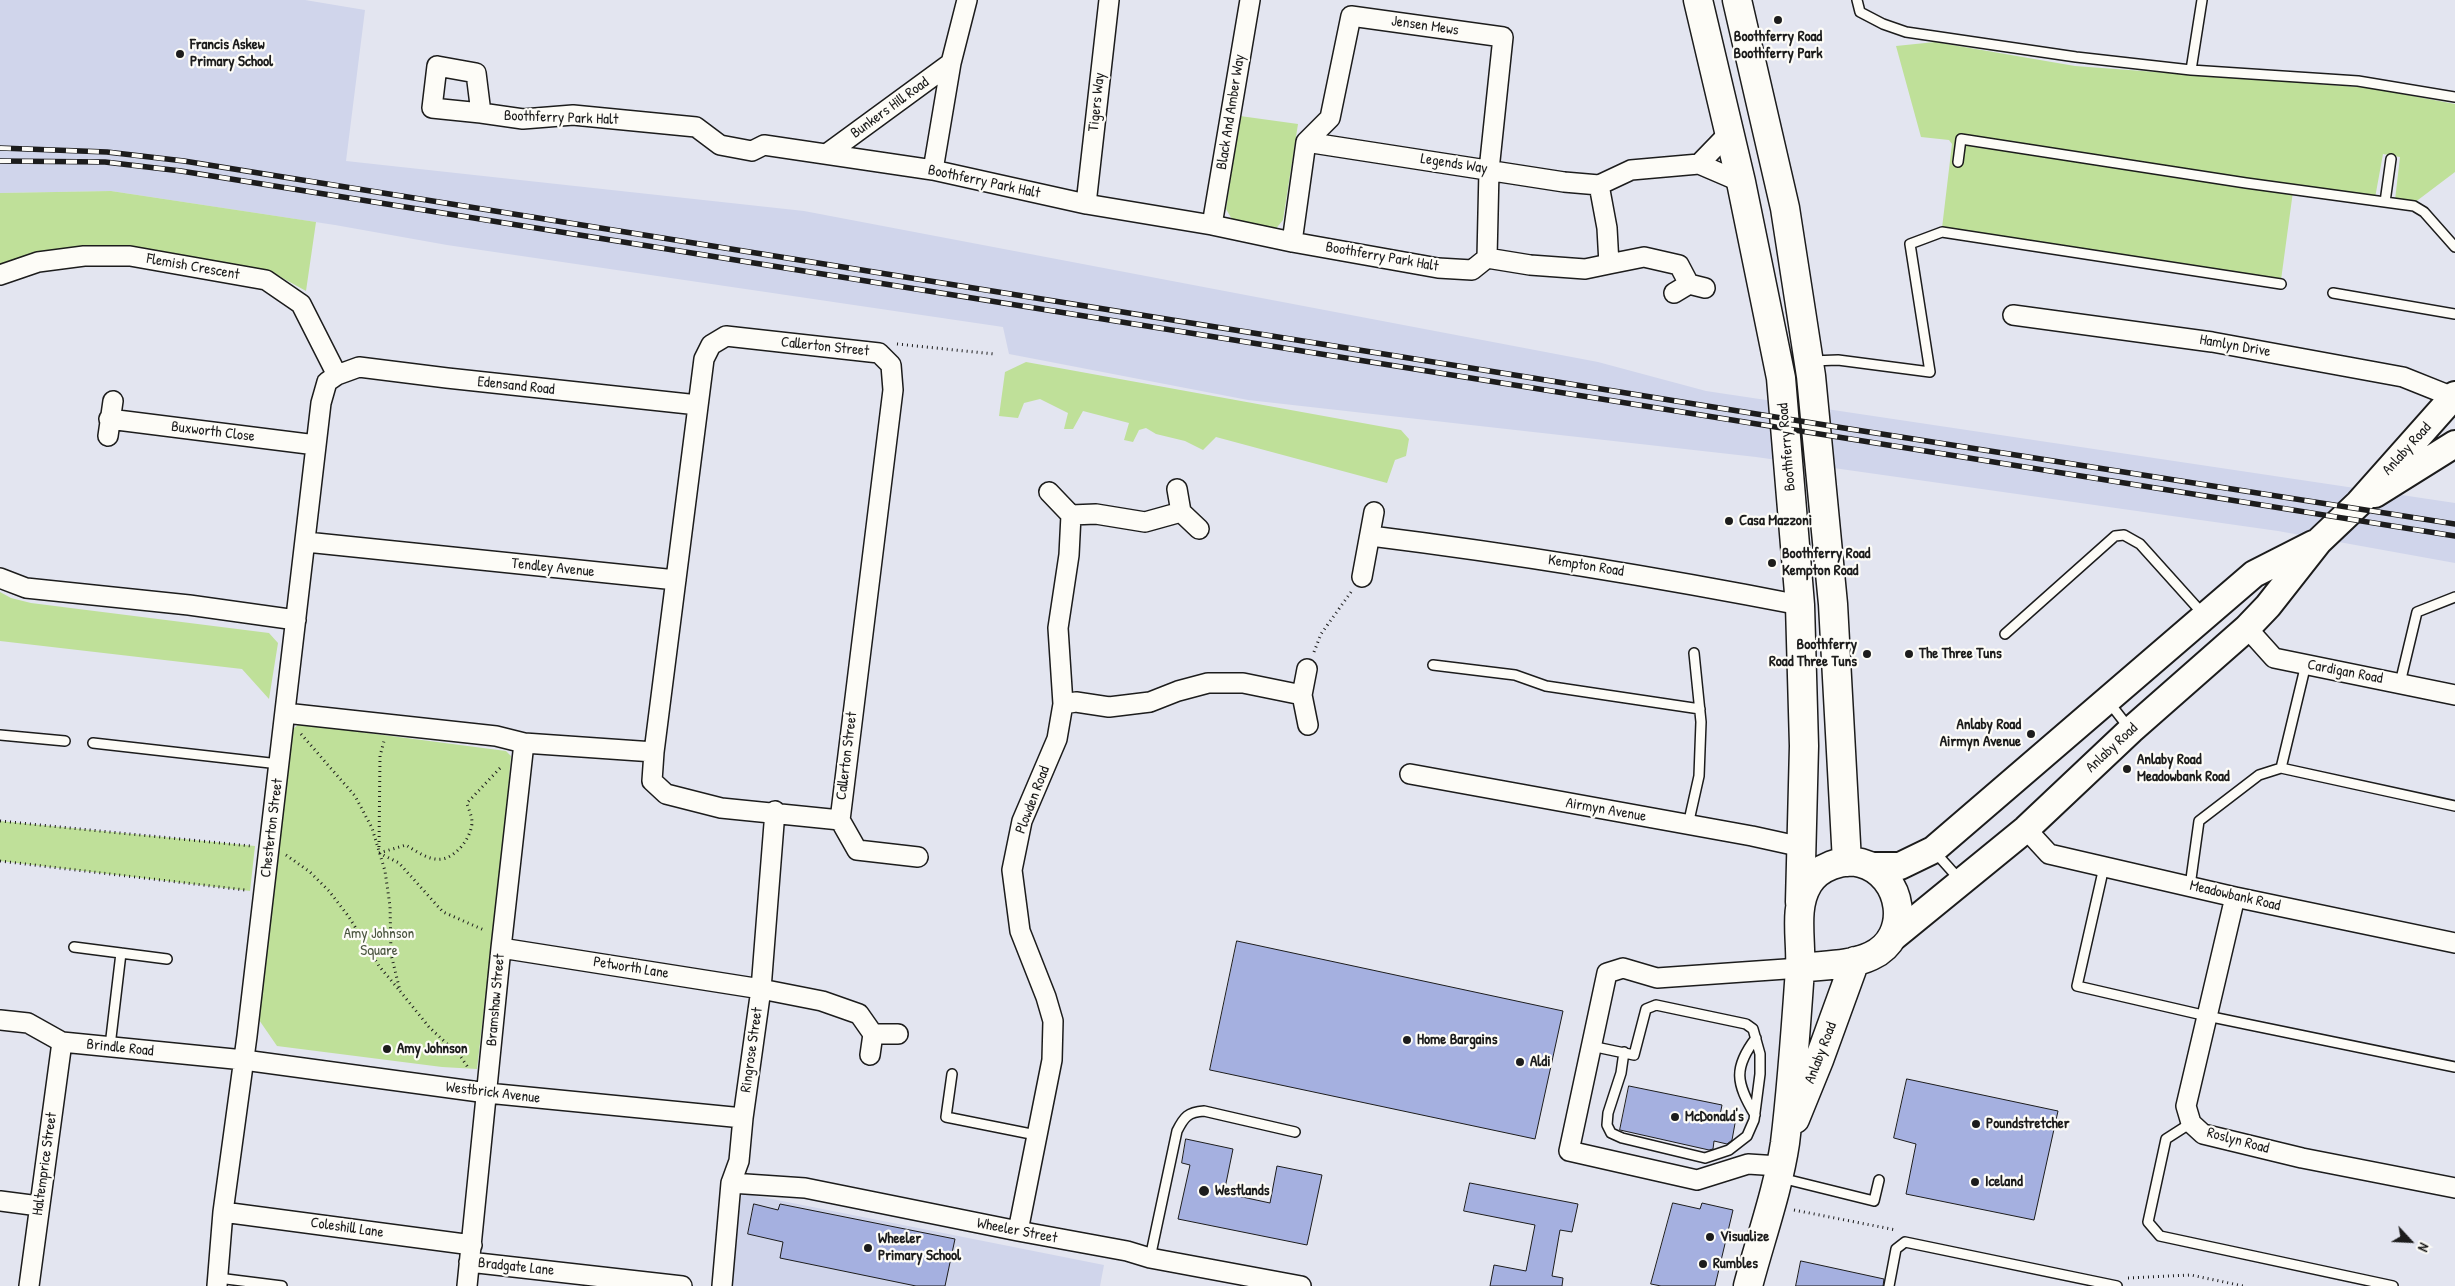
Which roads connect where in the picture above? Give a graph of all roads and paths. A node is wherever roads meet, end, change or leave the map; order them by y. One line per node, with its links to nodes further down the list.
1 (967, 0): 8 (street, Bunkers Hill Road)
2 (1108, 0): 23 (street, Tigers Way)
3 (1250, 0): 24 (street, Black And Amber Way)
4 (1698, 0): 12 (main road, Boothferry Road)
5 (1737, 0): 37 (main road, Boothferry Road)
6 (1857, 0): 9 (lane)
7 (2202, 0): 9 (lane)
8 (951, 63): 14 (street, Bunkers Hill Road); 18 (street, Bunkers Hill Road)
9 (2191, 70): 10 (lane)
10 (2455, 97)
11 (480, 113): 14 (street, Boothferry Park Halt)
12 (1729, 133): 17 (street); 20 (main road, Boothferry Road)
13 (1306, 142): 19 (street, Legends Way); 19 (street, Jensen Mews); 25 (street)
14 (828, 153): 18 (street, Boothferry Park Halt)
15 (2390, 159): 22 (lane)
16 (1958, 162): 22 (lane)
17 (1699, 164): 20 (street, Legends Way); 21 (street, Legends Way)
18 (933, 170): 23 (street, Boothferry Park Halt)
19 (1489, 170): 21 (street, Legends Way); 27 (street)
20 (1740, 182): 58 (main road, Boothferry Road)
21 (1599, 184): 28 (street)
22 (2385, 202): 26 (lane)
23 (1086, 204): 24 (street, Boothferry Park Halt)
24 (1212, 225): 25 (street, Boothferry Park Halt)
25 (1292, 242): 27 (street, Boothferry Park Halt)
26 (2455, 246)
27 (1487, 258): 28 (street)
28 (1609, 264): 31 (street)
29 (0, 275): 38 (street, Flemish Crescent)
30 (2280, 284): 37 (lane)
31 (1689, 288)
32 (2333, 293): 33 (lane)
33 (2455, 314)
34 (2013, 315): 39 (street, Hamlyn Drive)
35 (879, 353): 36 (path); 41 (street, Callerton Street); 87 (street, Callerton Street)
36 (994, 354)
37 (1808, 361): 58 (main road, Boothferry Road)
38 (337, 375): 41 (street, Edensand Road); 43 (street, Chesterton Street)
39 (2454, 396): 46 (main road, Anlaby Road)
40 (113, 401): 43 (street, Buxworth Close)
41 (698, 404): 56 (street, Callerton Street)
42 (2455, 444): 46 (main road, Anlaby Road)
43 (316, 445): 52 (street, Chesterton Street)
44 (1177, 489): 47 (street)
45 (1049, 492): 49 (street)
46 (2359, 504): 53 (main road, Anlaby Road)
47 (1181, 512): 49 (street); 50 (street)
48 (1374, 512): 51 (street)
49 (1071, 515): 71 (street, Plowden Road)
50 (1199, 529)
51 (1371, 536): 54 (street); 58 (street, Kempton Road)
52 (306, 542): 56 (street, Tendley Avenue); 60 (street, Chesterton Street)
53 (2319, 542): 59 (main road, Anlaby Road); 61 (main road, Anlaby Road)
54 (1362, 577): 66 (path)
55 (0, 578): 60 (street)
56 (676, 580): 81 (street, Callerton Street)
57 (2455, 597): 67 (lane)
58 (1817, 604): 92 (main road, Boothferry Road); 97 (main road, Boothferry Road)
59 (2205, 616): 62 (lane); 70 (main road, Anlaby Road)
60 (296, 620): 73 (street, Chesterton Street)
61 (2247, 628): 64 (street, Cardigan Road); 76 (main road, Anlaby Road)
62 (2005, 634)
63 (1694, 653): 72 (lane)
64 (2306, 664): 67 (street, Cardigan Road); 83 (lane)
65 (1433, 665): 72 (lane)
66 (1307, 669): 68 (street)
67 (2400, 683): 69 (street, Cardigan Road)
68 (1302, 695): 71 (street); 75 (street)
69 (2455, 695)
70 (2106, 699): 76 (lane); 93 (main road, Anlaby Road)
71 (1063, 704): 132 (street, Plowden Road)
72 (1700, 709): 89 (lane)
73 (286, 713): 74 (street); 82 (street, Chesterton Street); 94 (path)
74 (388, 724): 80 (street); 94 (path)
75 (1308, 725)
76 (2131, 730): 90 (main road, Anlaby Road)
77 (0, 735): 78 (lane)
78 (66, 741)
79 (93, 743): 82 (lane)
80 (524, 743): 81 (street); 94 (path); 107 (street, Bramshaw Street)
81 (654, 752): 86 (street, Callerton Street)
82 (279, 764): 91 (street, Chesterton Street)
83 (2281, 768): 85 (lane); 100 (lane)
84 (1410, 774): 89 (street, Airmyn Avenue)
85 (2455, 806)
86 (775, 812): 87 (street, Callerton Street); 112 (street, Ringrose Street)
87 (840, 820): 95 (street, Callerton Street)
88 (0, 821): 91 (path)
89 (1688, 825): 92 (street, Airmyn Avenue)
90 (2026, 829): 98 (street, Meadowbank Road); 99 (main road, Anlaby Road)
91 (270, 847): 101 (street, Chesterton Street); 113 (path)
92 (1802, 848): 103 (main road, Boothferry Road)
93 (1933, 850): 97 (main road, Anlaby Road); 99 (lane)
94 (379, 853): 107 (path); 113 (path)
95 (918, 857)
96 (0, 861): 101 (path)
97 (1858, 864): 103 (main road); 104 (main road)
98 (2104, 867): 100 (street, Meadowbank Road); 114 (lane)
99 (1961, 880): 104 (main road, Anlaby Road)
100 (2190, 886): 102 (street, Meadowbank Road)
101 (264, 892): 124 (street, Chesterton Street)
102 (2235, 897): 105 (street, Meadowbank Road); 114 (street, Roslyn Road)
103 (1800, 913): 110 (main road); 111 (main road, Anlaby Road)
104 (1890, 940): 110 (main road)
105 (2455, 943)
106 (74, 947): 108 (lane)
107 (500, 948): 112 (street, Petworth Lane); 127 (street, Bramshaw Street)
108 (121, 953): 109 (lane); 120 (lane)
109 (167, 959)
110 (1855, 961): 111 (main road); 133 (main road, Anlaby Road)
111 (1800, 968): 121 (street); 133 (main road, Anlaby Road)
112 (761, 989): 116 (street, Petworth Lane); 129 (street, Ringrose Street)
113 (400, 991): 127 (path)
114 (2207, 1016): 125 (lane); 130 (street, Roslyn Road)
115 (0, 1020): 119 (street, Brindle Road)
116 (873, 1034): 117 (street); 123 (street)
117 (898, 1034)
118 (1756, 1038): 122 (lane); 128 (lane); 128 (lane)
119 (62, 1042): 120 (street, Brindle Road); 138 (street, Haltemprice Street)
120 (110, 1046): 124 (street, Brindle Road)
121 (1591, 1046): 122 (lane); 133 (street)
122 (1624, 1052): 128 (lane)
123 (870, 1055)
124 (244, 1060): 127 (street, Westbrick Avenue); 139 (street, Chesterton Street)
125 (2455, 1067)
126 (952, 1074): 132 (lane)
127 (487, 1093): 129 (street, Westbrick Avenue); 141 (street, Bramshaw Street)
128 (1755, 1115)
129 (742, 1118): 135 (street, Ringrose Street)
130 (2191, 1123): 136 (street, Roslyn Road); 153 (lane)
131 (1295, 1132): 142 (lane)
132 (1036, 1136): 140 (street, Plowden Road)
133 (1780, 1162): 134 (lane); 150 (main road, Anlaby Road)
134 (1879, 1180)
135 (731, 1183): 140 (street, Wheeler Street); 148 (street, Ringrose Street)
136 (2455, 1188)
137 (0, 1201): 138 (street)
138 (39, 1206): 144 (street, Haltemprice Street)
139 (223, 1212): 141 (street, Coleshill Lane); 143 (street, Chesterton Street)
140 (1018, 1231): 142 (street, Wheeler Street)
141 (471, 1254): 146 (street, Bramshaw Street); 147 (street, Bradgate Lane)
142 (1150, 1258): 149 (street, Wheeler Street)
143 (217, 1282): 145 (lane)
144 (29, 1286)
145 (282, 1286)
146 (467, 1286)
147 (682, 1286)
148 (722, 1286)
149 (1301, 1286)
150 (1748, 1286)
151 (1889, 1286): 152 (lane)
152 (2117, 1286)
153 (2393, 1286)

